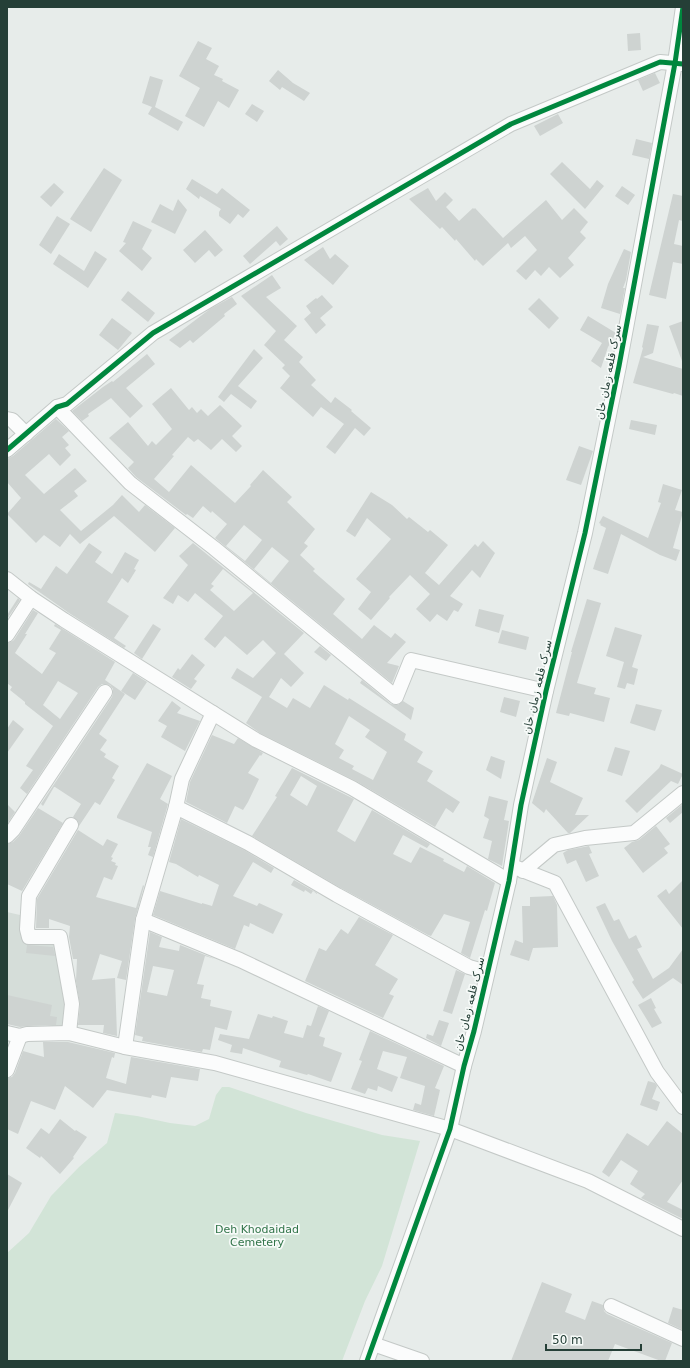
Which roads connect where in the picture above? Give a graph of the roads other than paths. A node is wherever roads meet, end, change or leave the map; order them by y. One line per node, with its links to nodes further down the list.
1 (683, 7): 2 (street, سرک قلعه زمان خان)
2 (679, 64): 3 (street); 10 (street, سرک قلعه زمان خان)
3 (57, 407): 5 (street); 10 (street)
4 (7, 419): 5 (street)
5 (26, 434): 6 (street)
6 (7, 450)
7 (7, 578): 8 (street)
8 (31, 598): 9 (street); 12 (street)
9 (7, 635)
10 (546, 690): 17 (street, سرک قلعه زمان خان)
11 (105, 692): 16 (street)
12 (213, 713): 14 (street); 18 (street)
13 (683, 794): 17 (street)
14 (176, 807): 19 (street); 20 (street)
15 (71, 825): 21 (street)
16 (7, 836)
17 (518, 868): 18 (street, سرک قلعه زمان خان); 26 (street)
18 (509, 881): 20 (street, سرک قلعه زمان خان)
19 (143, 920): 23 (street); 24 (street)
20 (487, 972): 24 (street, سرک قلعه زمان خان)
21 (69, 1033): 22 (street); 23 (street)
22 (14, 1034): 25 (street)
23 (125, 1047): 27 (street)
24 (464, 1066): 27 (street, سرک قلعه زمان خان)
25 (7, 1070)
26 (683, 1108)
27 (450, 1129): 28 (street); 31 (street, سرک قلعه زمان خان)
28 (683, 1229)
29 (611, 1306): 30 (street)
30 (683, 1339)
31 (373, 1344): 32 (street, سرک قلعه زمان خان); 33 (street)
32 (367, 1361)
33 (422, 1361)

